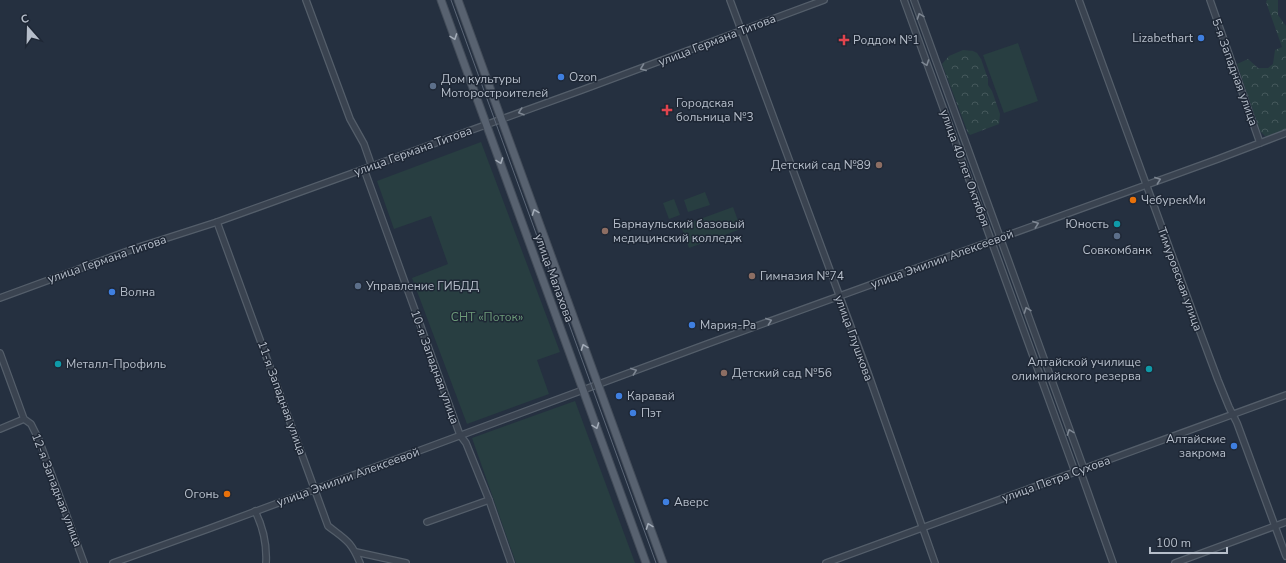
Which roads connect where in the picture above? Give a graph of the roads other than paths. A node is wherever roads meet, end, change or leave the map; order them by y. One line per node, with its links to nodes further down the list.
1 (306, 0): 15 (street)
2 (441, 0): 12 (main road, улица Малахова, one-way to 12)
3 (458, 0): 11 (main road, улица Малахова)
4 (730, 0): 10 (street, улица Глушкова)
5 (824, 0): 10 (street, улица Германа Титова)
6 (904, 0): 20 (street, улица 40 лет Октября, one-way to 20)
7 (914, 0): 19 (street, улица 40 лет Октября, one-way to 7)
8 (1079, 0): 17 (street, Тимуровская улица)
9 (1210, 0): 14 (street, 5-я Западная улица)
10 (741, 31): 11 (street, улица Германа Титова, one-way to 11); 21 (street, улица Глушкова)
11 (501, 119): 12 (street, улица Германа Титова); 24 (main road, улица Малахова, one-way to 11)
12 (486, 124): 15 (street, улица Германа Титова); 25 (main road, улица Малахова, one-way to 25)
13 (1286, 133): 14 (street, улица Эмилии Алексеевой)
14 (1260, 143): 17 (street, улица Эмилии Алексеевой, one-way to 14)
15 (372, 167): 16 (street, улица Германа Титова)
16 (364, 169): 18 (street, улица Германа Титова); 30 (street, 10-я Западная улица)
17 (1146, 185): 19 (street, улица Эмилии Алексеевой, one-way to 17); 27 (street, Тимуровская улица)
18 (217, 222): 22 (street, улица Германа Титова); 32 (street, 11-я Западная улица)
19 (1001, 237): 20 (street, улица Эмилии Алексеевой); 31 (street, улица 40 лет Октября, one-way to 19)
20 (991, 241): 21 (street, улица Эмилии Алексеевой); 31 (street, улица 40 лет Октября)
21 (839, 296): 24 (street, улица Эмилии Алексеевой, one-way to 21); 38 (street, улица Глушкова)
22 (0, 298)
23 (0, 353): 28 (street, 12-я Западная улица)
24 (597, 384): 25 (street, улица Эмилии Алексеевой); 49 (main road, улица Малахова, one-way to 24)
25 (583, 389): 30 (street, улица Эмилии Алексеевой); 48 (main road, улица Малахова, one-way to 48)
26 (1286, 395): 27 (street, улица Петра Сухова)
27 (1234, 414): 31 (street, улица Петра Сухова); 37 (street, Тимуровская улица)
28 (24, 419): 29 (street); 42 (street, 12-я Западная улица)
29 (0, 429)
30 (460, 435): 32 (street, улица Эмилии Алексеевой); 33 (street, 10-я Западная улица)
31 (1080, 470): 38 (street, улица Петра Сухова); 52 (street, улица 40 лет Октября)
32 (315, 489): 34 (street, улица Эмилии Алексеевой); 39 (street, 11-я Западная улица)
33 (489, 500): 35 (street); 47 (street, 10-я Западная улица)
34 (256, 511): 43 (street, улица Эмилии Алексеевой); 44 (street)
35 (427, 522)
36 (1286, 522): 37 (street)
37 (1276, 526): 40 (street, Тимуровская улица); 53 (street)
38 (922, 528): 50 (street, улица Петра Сухова); 51 (street, улица Глушкова)
39 (356, 552): 41 (street); 45 (street, 11-я Западная улица)
40 (1286, 556)
41 (397, 562): 46 (street)
42 (84, 563)
43 (112, 563)
44 (266, 563)
45 (360, 563)
46 (406, 563)
47 (510, 563)
48 (646, 563)
49 (662, 563)
50 (826, 563)
51 (935, 563)
52 (1114, 563)
53 (1175, 563)

